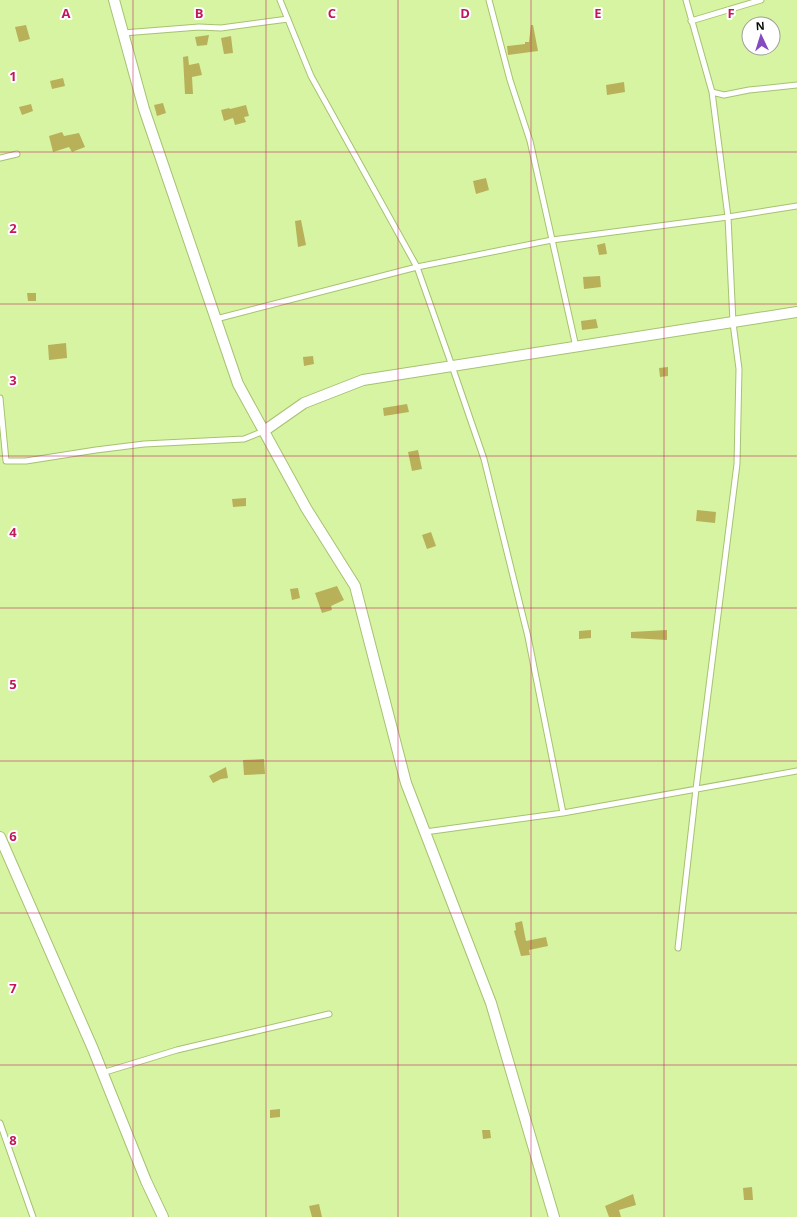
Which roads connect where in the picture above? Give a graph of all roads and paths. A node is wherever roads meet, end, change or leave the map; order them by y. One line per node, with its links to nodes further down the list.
1 (114, 0): 8 (street)
2 (280, 0): 6 (lane)
3 (489, 0): 15 (lane)
4 (686, 0): 7 (lane)
5 (761, 0): 7 (lane)
6 (288, 20): 8 (lane); 16 (lane)
7 (691, 21): 10 (lane)
8 (123, 33): 18 (street)
9 (797, 85): 10 (lane)
10 (712, 92): 14 (lane)
11 (17, 154): 12 (lane)
12 (0, 158)
13 (797, 206): 14 (lane)
14 (728, 217): 15 (lane); 19 (lane)
15 (552, 240): 16 (lane); 20 (lane)
16 (417, 266): 18 (lane); 21 (lane)
17 (797, 312): 19 (street)
18 (216, 319): 23 (street)
19 (733, 323): 20 (street); 25 (lane)
20 (576, 347): 21 (street)
21 (452, 366): 23 (street); 26 (lane)
22 (0, 398): 23 (lane)
23 (264, 431): 27 (street)
24 (797, 771): 25 (lane)
25 (696, 789): 26 (lane); 29 (lane)
26 (563, 813): 27 (lane)
27 (425, 832): 35 (street)
28 (0, 837): 31 (street)
29 (678, 948)
30 (329, 1014): 31 (lane)
31 (102, 1073): 34 (street)
32 (0, 1123): 33 (lane)
33 (33, 1217)
34 (163, 1217)
35 (554, 1217)

